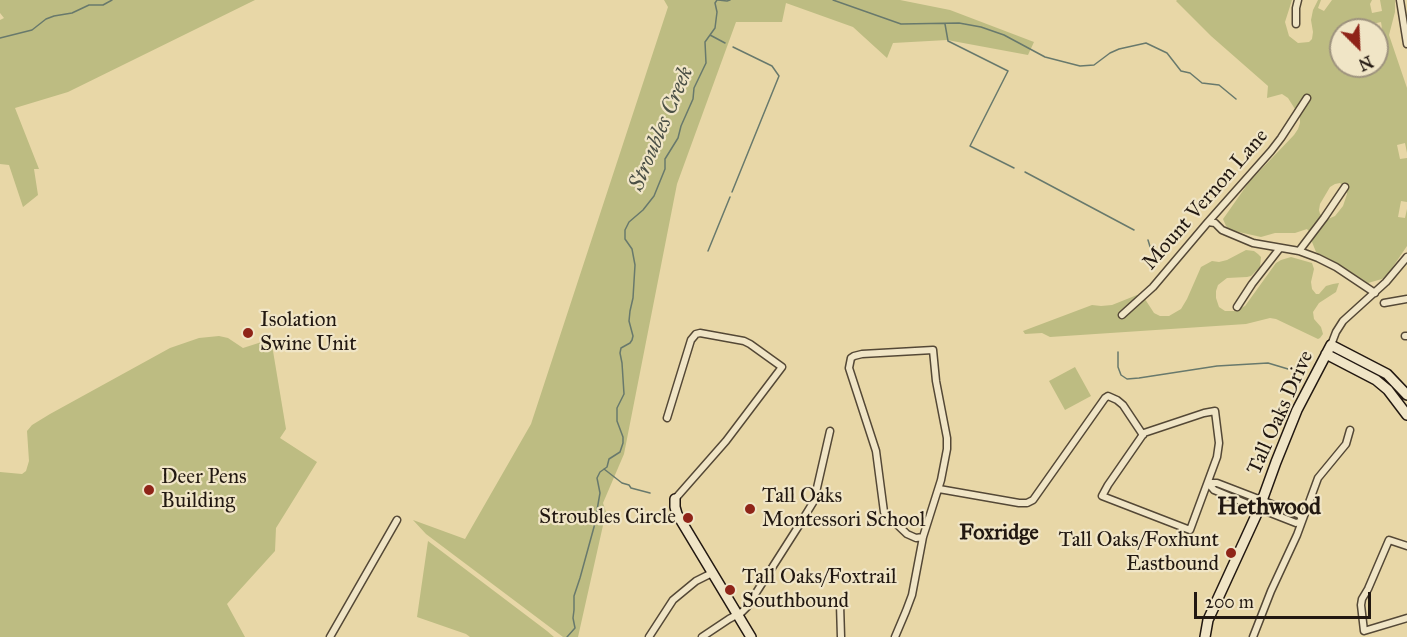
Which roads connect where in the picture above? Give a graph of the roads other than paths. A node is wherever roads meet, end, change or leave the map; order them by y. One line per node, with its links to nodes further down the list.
1 (1298, 0): 3 (street)
2 (1400, 0): 4 (street)
3 (1296, 24)
4 (1407, 44)
5 (1307, 98): 7 (street, Mount Vernon Lane)
6 (1345, 187): 9 (street)
7 (1208, 222): 8 (street); 15 (street, Mount Vernon Lane)
8 (1280, 248): 9 (street); 14 (street)
9 (1299, 251): 11 (street)
10 (1407, 257): 11 (street, Tall Oaks Drive)
11 (1375, 293): 16 (street, Tall Oaks Drive)
12 (1407, 299): 13 (street)
13 (1384, 303)
14 (1237, 307)
15 (1122, 315)
16 (1331, 345): 17 (street, Tall Oaks Drive); 18 (street)
17 (1326, 354): 19 (street); 27 (street, Tall Oaks Drive)
18 (1407, 395)
19 (1407, 415)
20 (667, 418): 26 (street)
21 (1350, 430): 29 (street)
22 (830, 431): 34 (street)
23 (1143, 435): 24 (street); 24 (street); 25 (street)
24 (1208, 483): 27 (street)
25 (939, 489): 30 (street); 30 (street)
26 (675, 499): 32 (street)
27 (1261, 505): 29 (street); 42 (street, Tall Oaks Drive)
28 (397, 520): 36 (street)
29 (1302, 521): 43 (street)
30 (923, 537): 41 (street)
31 (1407, 546): 35 (street)
32 (712, 573): 34 (street); 37 (street)
33 (840, 604): 40 (street)
34 (737, 615): 38 (street); 39 (street)
35 (1407, 618)
36 (330, 637)
37 (649, 637)
38 (702, 637)
39 (751, 637)
40 (841, 637)
41 (895, 637)
42 (1205, 637)
43 (1253, 637)

